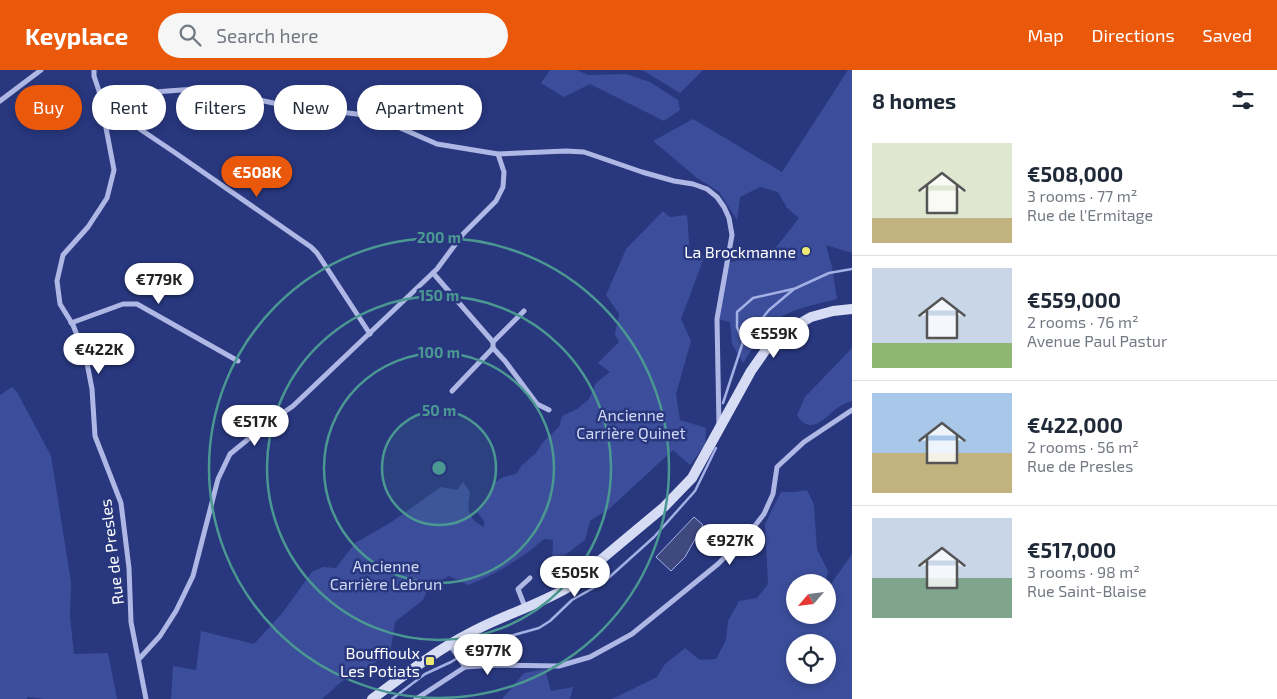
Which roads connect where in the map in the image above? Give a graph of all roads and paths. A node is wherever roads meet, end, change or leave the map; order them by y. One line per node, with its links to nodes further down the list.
1 (41, 70): 5 (street)
2 (94, 70): 3 (street, Rue de Presles)
3 (97, 85)
4 (166, 91): 8 (street)
5 (0, 101)
6 (106, 130): 12 (street, Rue de Presles)
7 (141, 130): 13 (street)
8 (498, 154): 9 (street); 20 (street)
9 (433, 273): 13 (street); 14 (street)
10 (852, 309): 20 (main road)
11 (524, 311): 14 (street)
12 (71, 323): 16 (street); 24 (street, Rue de Presles)
13 (370, 334): 24 (street)
14 (493, 342): 15 (street)
15 (492, 348): 17 (street); 18 (street)
16 (238, 361)
17 (452, 391)
18 (549, 410)
19 (852, 410): 25 (street)
20 (718, 431): 22 (main road)
21 (530, 578): 22 (street)
22 (526, 608): 23 (main road)
23 (449, 644): 25 (street); 27 (main road)
24 (139, 660): 26 (street, Rue de Presles)
25 (463, 664): 28 (street)
26 (146, 699)
27 (372, 699)
28 (416, 699)

